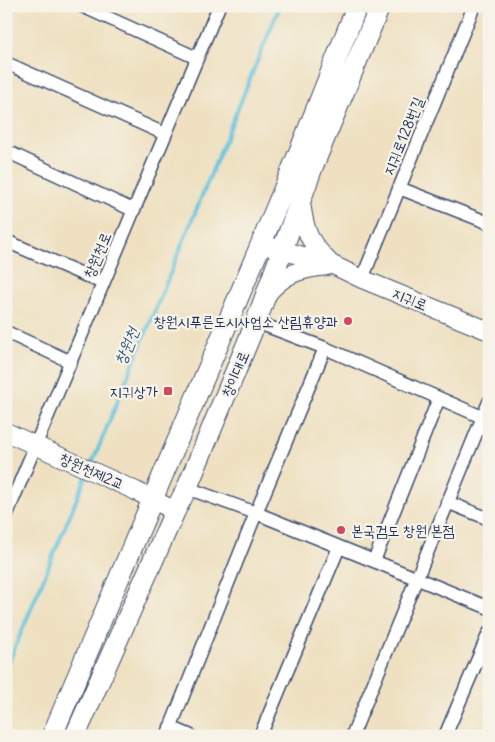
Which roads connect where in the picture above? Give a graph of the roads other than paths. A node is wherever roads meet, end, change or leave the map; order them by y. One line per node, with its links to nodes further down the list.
1 (82, 6): 6 (street)
2 (219, 6): 6 (street, 창원천로)
3 (357, 6): 15 (main road, 창이대로)
4 (380, 6): 11 (main road, 창이대로)
5 (474, 6): 10 (street, 지귀로128번길)
6 (197, 58): 8 (street, 창원천로)
7 (6, 63): 8 (street)
8 (165, 134): 12 (street, 창원천로)
9 (6, 151): 12 (street)
10 (399, 188): 13 (street); 18 (street, 지귀로128번길)
11 (301, 202): 16 (main road, 창이대로); 17 (street, 지귀로)
12 (133, 210): 19 (street, 창원천로)
13 (489, 223)
14 (6, 241): 19 (street)
15 (261, 244): 16 (street, 지귀로); 32 (main road, 창이대로)
16 (282, 251): 17 (street, 지귀로); 20 (main road, 창이대로)
17 (332, 265): 18 (street, 지귀로); 20 (street)
18 (362, 279): 22 (street, 지귀로)
19 (102, 283): 25 (street, 창원천로)
20 (267, 294): 21 (main road, 창이대로)
21 (256, 322): 24 (street); 31 (main road, 창이대로)
22 (489, 331)
23 (6, 332): 25 (street)
24 (325, 348): 26 (street); 35 (street)
25 (70, 362): 30 (street, 창원천로)
26 (439, 398): 28 (street); 39 (street)
27 (489, 402): 28 (street)
28 (484, 423): 33 (street)
29 (6, 432): 30 (street, 창원천제2교)
30 (43, 449): 32 (street, 창원천제2교); 36 (street, 창원천로)
31 (188, 488): 34 (main road, 창이대로); 35 (street)
32 (144, 495): 34 (street, 창원천제2교); 44 (main road, 창이대로)
33 (447, 502): 37 (street); 40 (street)
34 (175, 511): 45 (main road, 창이대로)
35 (256, 513): 38 (street); 43 (street)
36 (6, 516)
37 (489, 519)
38 (339, 547): 39 (street); 47 (street)
39 (374, 561): 40 (street)
40 (416, 578): 41 (street); 48 (street)
41 (489, 608)
42 (489, 633): 49 (street)
43 (168, 731): 46 (street)
44 (52, 736)
45 (75, 736)
46 (191, 736)
47 (260, 736)
48 (352, 736)
49 (445, 736)

